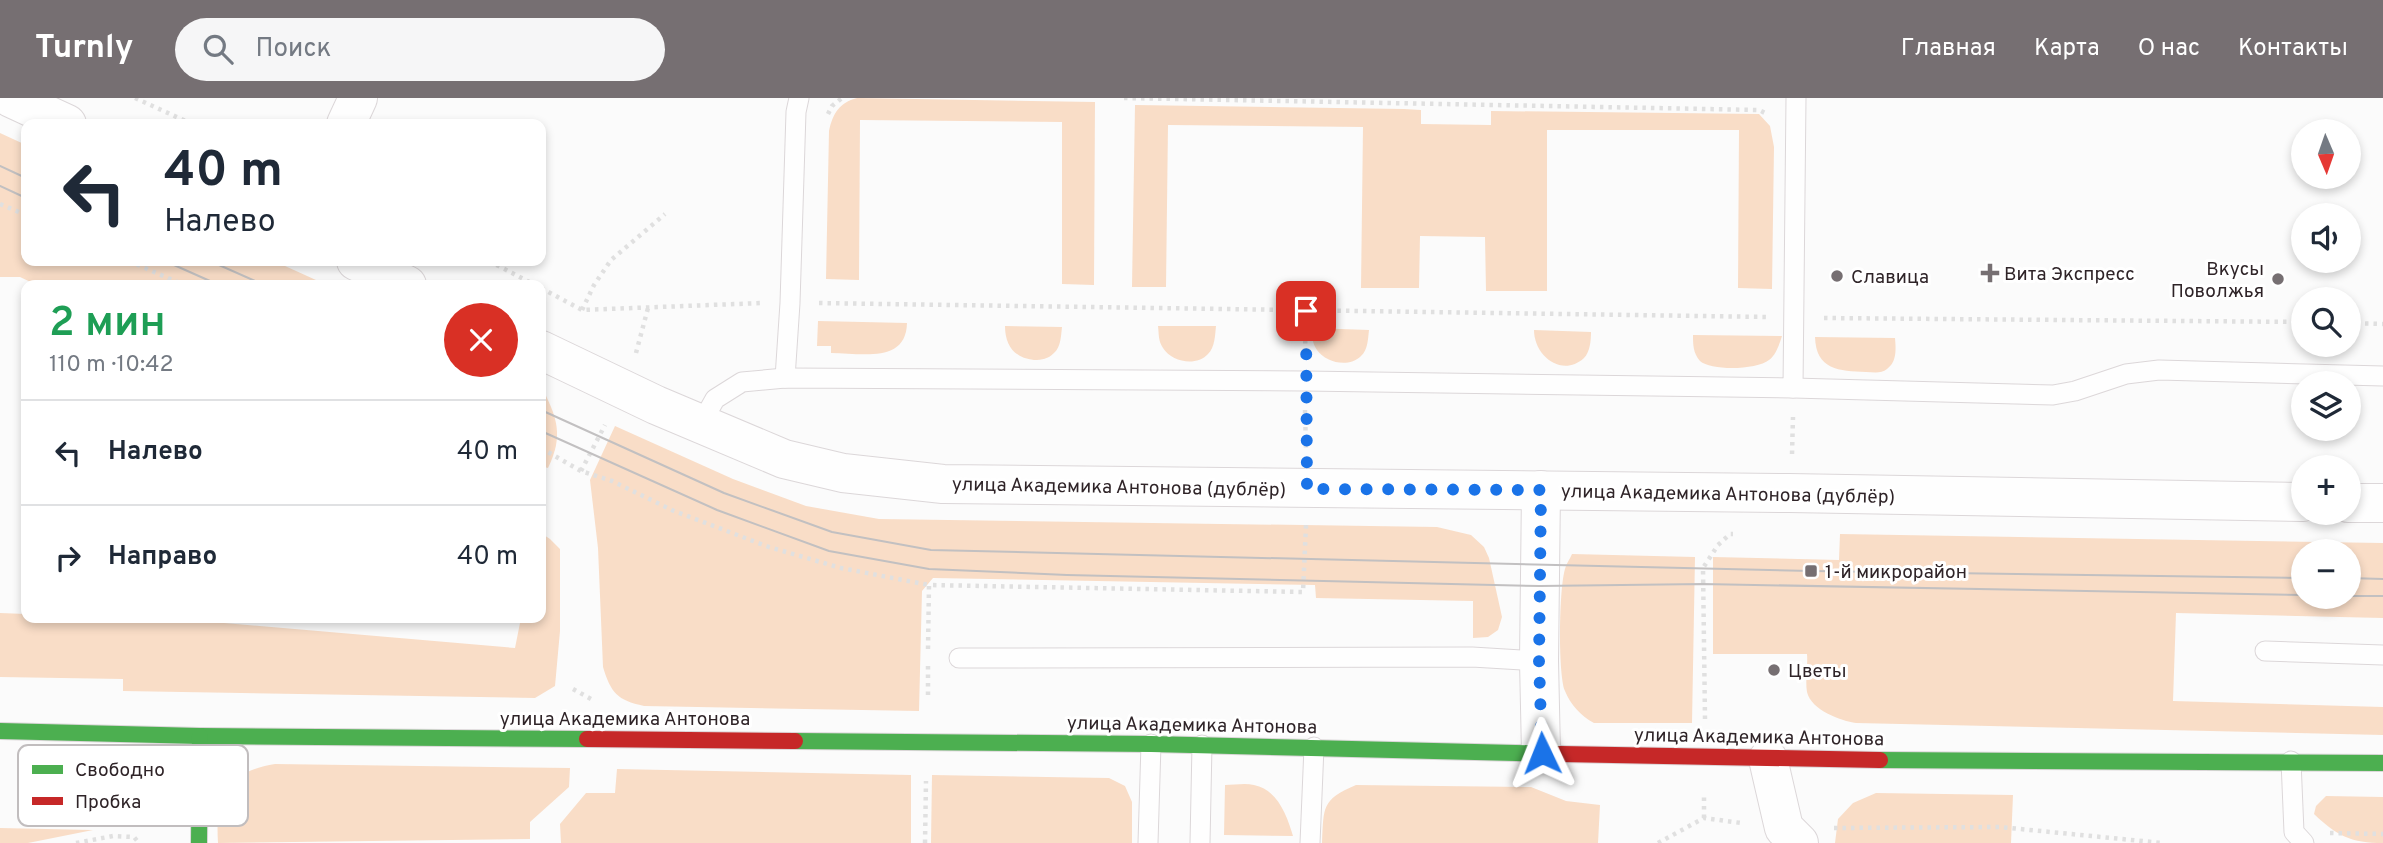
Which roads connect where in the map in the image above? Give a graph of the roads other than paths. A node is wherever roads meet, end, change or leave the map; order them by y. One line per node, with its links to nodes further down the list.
1 (11, 98): 5 (street)
2 (358, 98): 6 (street)
3 (799, 98): 11 (lane)
4 (1796, 98): 12 (lane)
5 (56, 119)
6 (348, 119)
7 (367, 266): 8 (street)
8 (396, 280)
9 (546, 352): 13 (street, улица Академика Антонова (дублёр))
10 (2383, 376): 12 (lane)
11 (785, 378): 12 (lane); 13 (lane)
12 (1793, 388)
13 (701, 425): 14 (street, улица Академика Антонова (дублёр))
14 (1541, 490): 15 (street, улица Академика Антонова (дублёр)); 21 (street)
15 (2291, 502)
16 (2361, 503): 17 (street)
17 (2383, 503)
18 (2265, 651): 19 (lane)
19 (2383, 655)
20 (959, 658): 21 (lane)
21 (1539, 661): 28 (street)
22 (0, 731): 23 (main road, улица Академика Антонова)
23 (200, 736): 24 (main road, улица Академика Антонова); 25 (main road)
24 (1151, 744): 26 (main road, улица Академика Антонова); 33 (lane)
25 (200, 745)
26 (1202, 745): 27 (main road, улица Академика Антонова); 34 (lane)
27 (1314, 747): 28 (main road, улица Академика Антонова); 35 (lane)
28 (1542, 753): 29 (main road, улица Академика Антонова)
29 (1768, 759): 30 (main road, улица Академика Антонова); 32 (street)
30 (2291, 761): 31 (main road, улица Академика Антонова); 36 (lane)
31 (2383, 763)
32 (1786, 838)
33 (1148, 843)
34 (1200, 843)
35 (1310, 843)
36 (2304, 843)

